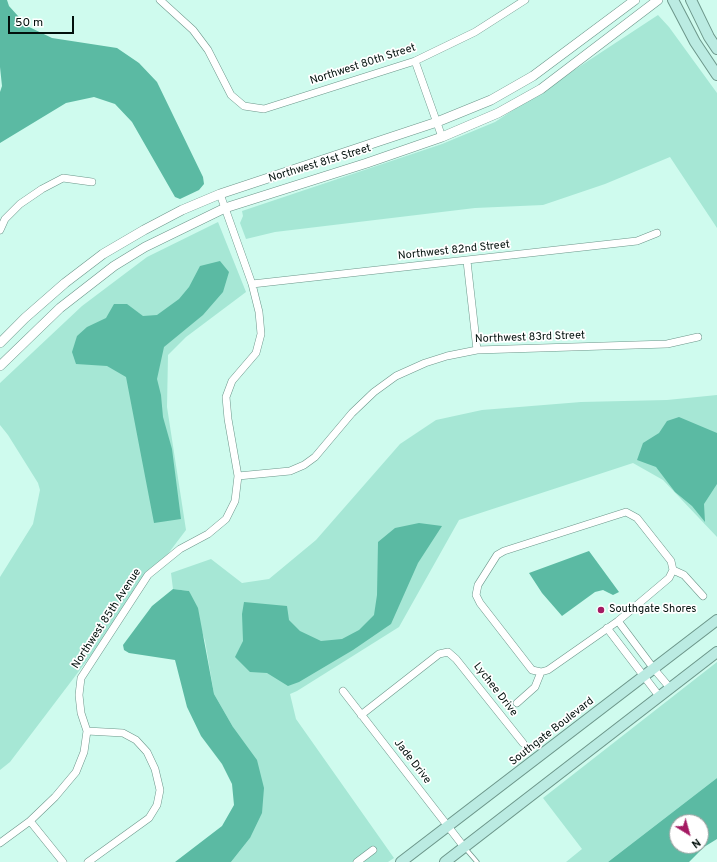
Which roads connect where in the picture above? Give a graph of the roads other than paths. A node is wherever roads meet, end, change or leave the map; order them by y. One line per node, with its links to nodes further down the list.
1 (525, 0): 8 (street, Northwest 80th Street)
2 (635, 0): 10 (street, Northwest 81st Street)
3 (658, 0): 11 (street, Northwest 81st Street)
4 (673, 0): 9 (main road)
5 (691, 0): 7 (main road)
6 (163, 1): 8 (street, Northwest 80th Street)
7 (717, 49)
8 (415, 61): 10 (street)
9 (717, 75)
10 (437, 122): 11 (street); 13 (street, Northwest 81st Street)
11 (442, 137): 14 (street, Northwest 81st Street)
12 (92, 182): 15 (street)
13 (220, 194): 14 (street, Northwest 85th Avenue); 20 (street, Northwest 81st Street)
14 (225, 208): 18 (street, Northwest 85th Avenue); 22 (street, Northwest 81st Street)
15 (0, 230)
16 (657, 233): 17 (street, Northwest 82nd Street)
17 (467, 261): 18 (street, Northwest 82nd Street); 21 (street)
18 (252, 284): 23 (street, Northwest 85th Avenue)
19 (698, 336): 21 (street, Northwest 83rd Street)
20 (0, 343)
21 (477, 350): 23 (street, Northwest 83rd Street)
22 (0, 366)
23 (238, 476): 38 (street, Northwest 85th Avenue)
24 (673, 570): 25 (street); 26 (street); 31 (street)
25 (703, 596)
26 (618, 620): 28 (street); 30 (street)
27 (717, 620): 30 (main road, Southgate Boulevard)
28 (607, 628): 31 (street); 32 (street)
29 (717, 652): 33 (main road)
30 (654, 669): 32 (main road, Southgate Boulevard); 33 (street)
31 (541, 672): 36 (street)
32 (645, 676): 35 (street); 41 (main road, Southgate Boulevard)
33 (670, 688): 35 (main road)
34 (343, 691): 37 (street, Jade Drive)
35 (659, 696): 43 (main road)
36 (517, 703)
37 (361, 715): 39 (street, Lychee Drive); 41 (street, Jade Drive)
38 (86, 731): 40 (street); 46 (street)
39 (523, 744)
40 (30, 821): 42 (street); 45 (street)
41 (448, 826): 43 (street, Jade Drive); 48 (main road, Southgate Boulevard)
42 (0, 843)
43 (464, 847): 49 (main road); 50 (lane)
44 (373, 850): 47 (street)
45 (63, 862)
46 (88, 862)
47 (357, 862)
48 (401, 862)
49 (445, 862)
50 (477, 862)

